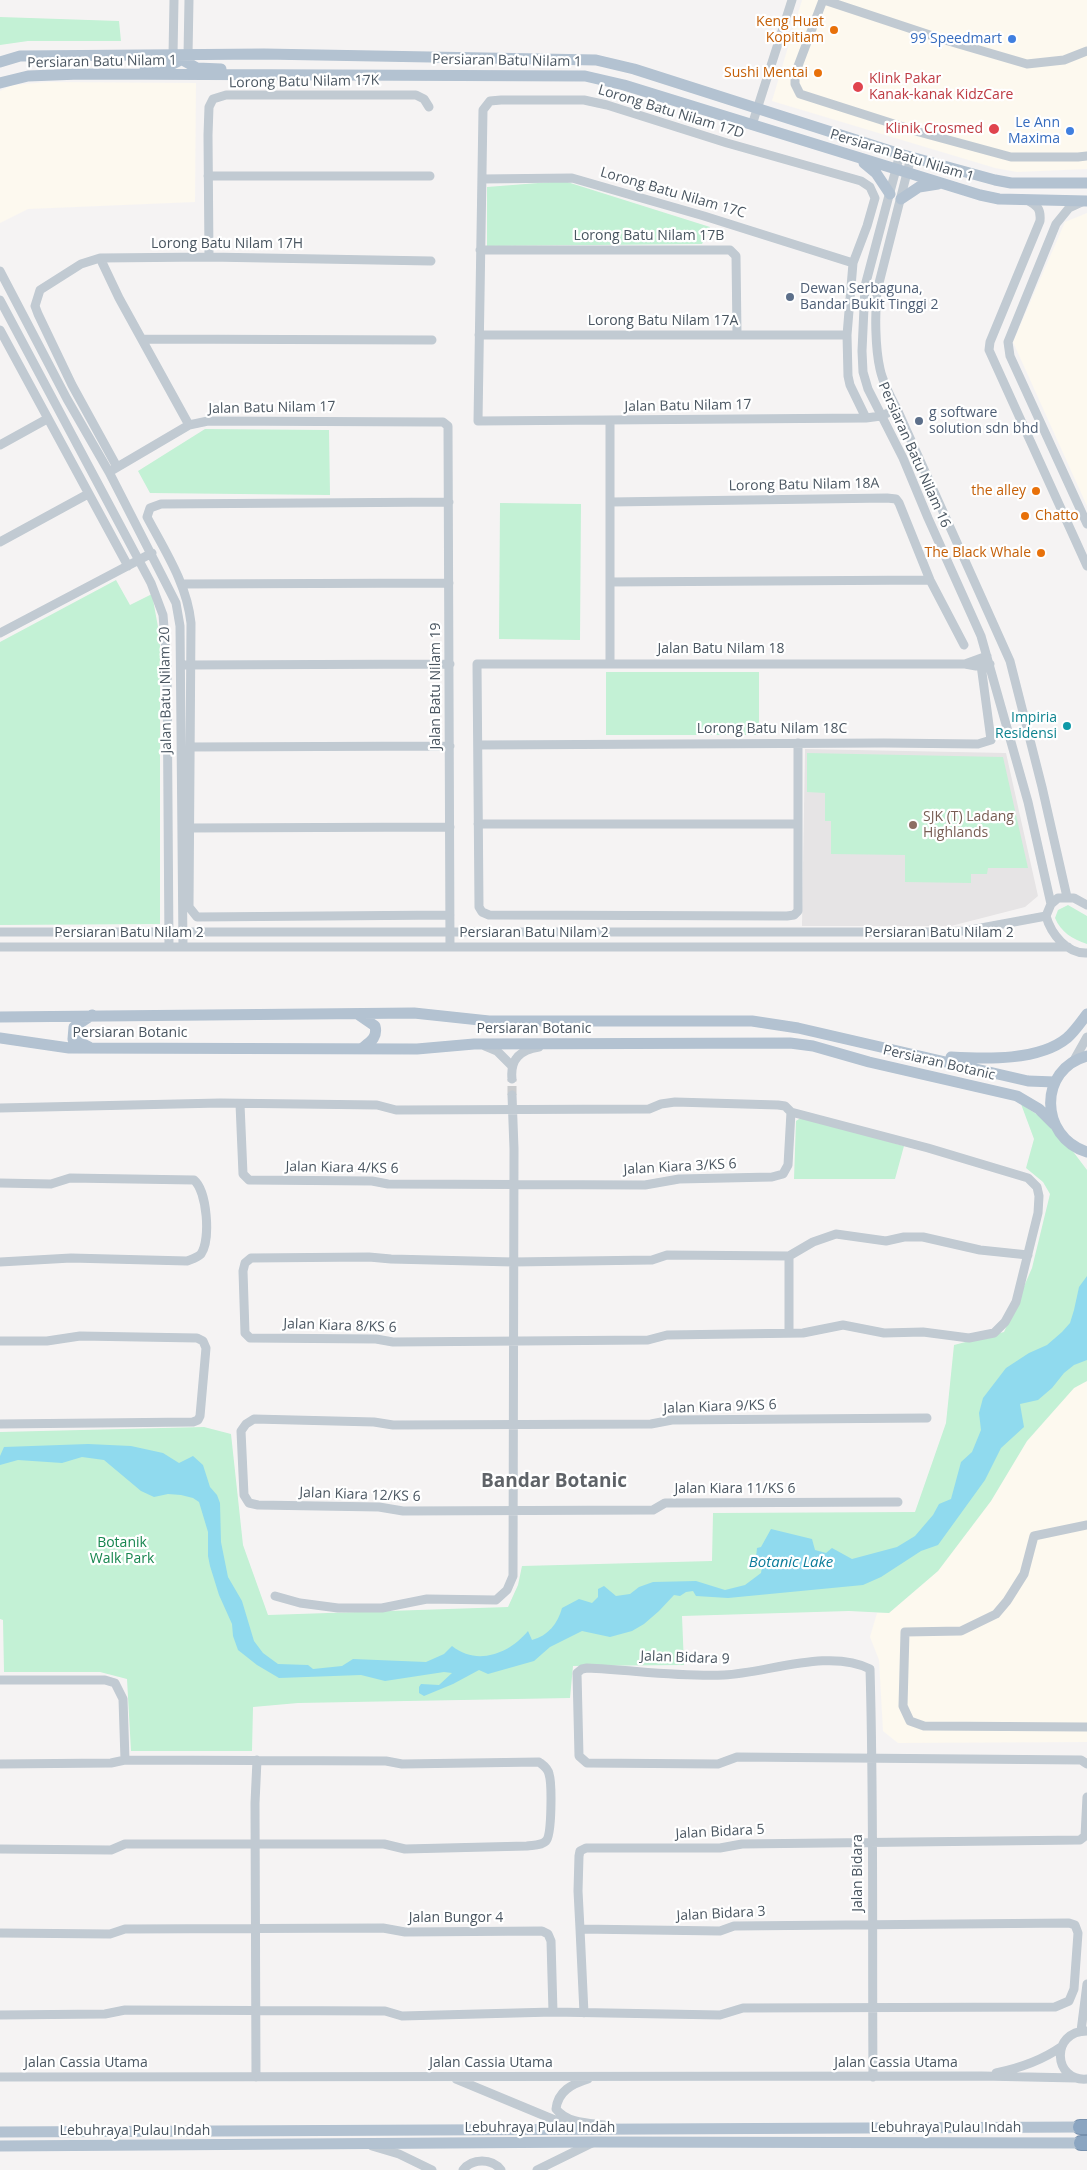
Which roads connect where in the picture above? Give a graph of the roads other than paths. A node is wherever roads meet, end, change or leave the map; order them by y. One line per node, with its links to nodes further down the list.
1 (174, 0): 6 (street)
2 (189, 0): 6 (street)
3 (792, 0): 12 (street)
4 (824, 0): 5 (street); 15 (street)
5 (1087, 51)
6 (180, 57): 7 (main road, Persiaran Batu Nilam 1); 8 (main road); 9 (main road); 12 (main road, Persiaran Batu Nilam 1)
7 (0, 62)
8 (80, 74): 9 (main road, Persiaran Batu Nilam 1); 10 (main road, Persiaran Batu Nilam 1)
9 (279, 76): 13 (main road, Persiaran Batu Nilam 1)
10 (0, 83)
11 (429, 107): 18 (street, Lorong Batu Nilam 17K)
12 (758, 108): 13 (street); 14 (main road, Persiaran Batu Nilam 1)
13 (752, 125): 16 (main road, Persiaran Batu Nilam 1)
14 (905, 155): 17 (street, Persiaran Batu Nilam 16); 21 (main road, Persiaran Batu Nilam 1)
15 (1087, 156)
16 (861, 160): 17 (main road, Persiaran Batu Nilam 1); 23 (main road)
17 (901, 171): 22 (main road, Persiaran Batu Nilam 1); 23 (street, Persiaran Batu Nilam 16)
18 (208, 176): 19 (street); 27 (street, Lorong Batu Nilam 17K)
19 (430, 176)
20 (482, 179): 26 (street, Lorong Batu Nilam 17D); 30 (street, Lorong Batu Nilam 17C); 30 (street, Lorong Batu Nilam 17D)
21 (1087, 183)
22 (942, 184): 23 (main road); 24 (main road, Persiaran Batu Nilam 1)
23 (895, 197): 43 (street, Persiaran Batu Nilam 16); 44 (street, Persiaran Batu Nilam 16)
24 (1027, 200): 25 (main road, Persiaran Batu Nilam 1); 62 (street)
25 (1086, 202): 57 (street)
26 (480, 250): 36 (street, Lorong Batu Nilam 17B); 38 (street, Lorong Batu Nilam 17D)
27 (209, 257): 28 (street, Lorong Batu Nilam 17H); 29 (street, Lorong Batu Nilam 17H)
28 (100, 258): 39 (street); 53 (street, Lorong Batu Nilam 17H)
29 (431, 261)
30 (853, 263): 37 (street)
31 (0, 271): 33 (street, Jalan Batu Nilam 20)
32 (0, 286): 33 (street)
33 (13, 297): 42 (street, Jalan Batu Nilam 20)
34 (0, 300): 51 (street, Jalan Batu Nilam 20)
35 (0, 330): 41 (street)
36 (737, 334): 37 (street, Lorong Batu Nilam 17A); 38 (street, Lorong Batu Nilam 17A)
37 (847, 334): 45 (street)
38 (479, 335): 47 (street, Lorong Batu Nilam 17D)
39 (142, 338): 40 (street); 49 (street)
40 (432, 340)
41 (3, 344): 46 (street)
42 (67, 399): 51 (street, Jalan Batu Nilam 20); 53 (street, Jalan Batu Nilam 20)
43 (897, 409): 44 (street, Jalan Batu Nilam 17); 83 (street, Persiaran Batu Nilam 16)
44 (881, 416): 45 (street, Jalan Batu Nilam 17); 69 (street, Persiaran Batu Nilam 16)
45 (866, 418): 48 (street, Jalan Batu Nilam 17)
46 (47, 419): 52 (street); 54 (street)
47 (478, 421): 48 (street, Jalan Batu Nilam 17)
48 (610, 421): 56 (street)
49 (189, 425): 50 (street, Jalan Batu Nilam 17); 53 (street, Jalan Batu Nilam 17)
50 (448, 426): 55 (street, Jalan Batu Nilam 19)
51 (68, 431): 60 (street, Jalan Batu Nilam 20)
52 (0, 445)
53 (113, 470): 59 (street, Jalan Batu Nilam 20)
54 (88, 494): 58 (street); 61 (street)
55 (449, 502): 65 (street, Jalan Batu Nilam 19); 66 (street)
56 (610, 502): 63 (street, Lorong Batu Nilam 18A); 64 (street)
57 (1087, 524)
58 (0, 542)
59 (152, 553): 60 (street); 73 (street, Jalan Batu Nilam 20)
60 (138, 560): 61 (street); 72 (street, Jalan Batu Nilam 20)
61 (128, 566): 67 (street)
62 (1087, 566)
63 (930, 580): 64 (street); 68 (street, Lorong Batu Nilam 18A)
64 (610, 582): 70 (street)
65 (449, 583): 66 (street); 71 (street, Jalan Batu Nilam 19)
66 (182, 584): 74 (street)
67 (0, 633)
68 (964, 645)
69 (986, 662): 70 (street, Jalan Batu Nilam 18); 75 (street, Lorong Batu Nilam 18C); 84 (street, Persiaran Batu Nilam 16)
70 (610, 663): 76 (street, Jalan Batu Nilam 18)
71 (450, 664): 74 (street); 77 (street, Jalan Batu Nilam 19)
72 (167, 665): 73 (street); 89 (street, Jalan Batu Nilam 20)
73 (180, 665): 74 (street); 90 (street, Jalan Batu Nilam 20)
74 (191, 665): 78 (street)
75 (798, 743): 76 (street, Lorong Batu Nilam 18C); 80 (street)
76 (478, 745): 79 (street)
77 (450, 746): 78 (street); 81 (street, Jalan Batu Nilam 19)
78 (190, 747): 82 (street)
79 (478, 824): 80 (street); 80 (street)
80 (798, 824)
81 (450, 827): 82 (street); 86 (street, Jalan Batu Nilam 19)
82 (190, 828): 86 (street)
83 (1067, 897): 84 (street); 85 (street)
84 (1051, 904): 87 (street)
85 (1087, 905)
86 (450, 915): 91 (street, Jalan Batu Nilam 19)
87 (1046, 916): 92 (street, Persiaran Batu Nilam 2); 98 (street)
88 (0, 932): 89 (street, Persiaran Batu Nilam 2)
89 (169, 932): 90 (street, Persiaran Batu Nilam 2); 94 (street, Jalan Batu Nilam 20)
90 (182, 932): 91 (street, Persiaran Batu Nilam 2); 95 (street, Jalan Batu Nilam 20)
91 (450, 932): 92 (street, Persiaran Batu Nilam 2); 96 (street, Jalan Batu Nilam 19)
92 (826, 932): 97 (street)
93 (0, 947): 94 (street, Persiaran Batu Nilam 2)
94 (169, 947): 95 (street, Persiaran Batu Nilam 2)
95 (183, 947): 96 (street, Persiaran Batu Nilam 2)
96 (450, 947): 97 (street, Persiaran Batu Nilam 2)
97 (826, 947): 98 (street, Persiaran Batu Nilam 2)
98 (1068, 947): 99 (street)
99 (1086, 956)
100 (1087, 1014): 110 (main road)
101 (92, 1015): 102 (main road, Persiaran Botanic); 103 (main road, Persiaran Botanic); 108 (main road)
102 (359, 1015): 109 (main road); 110 (main road, Persiaran Botanic)
103 (0, 1017)
104 (1087, 1036): 112 (street)
105 (0, 1038): 108 (main road, Persiaran Botanic)
106 (474, 1044): 107 (main road, Persiaran Botanic); 109 (main road, Persiaran Botanic); 113 (street)
107 (554, 1044): 113 (street); 121 (main road, Persiaran Botanic)
108 (91, 1048): 109 (main road, Persiaran Botanic)
109 (361, 1048)
110 (924, 1056): 115 (main road, Persiaran Botanic)
111 (1087, 1056): 112 (main road)
112 (1073, 1062): 115 (main road)
113 (512, 1066): 114 (street)
114 (512, 1080)
115 (1055, 1082): 121 (main road)
116 (512, 1095): 119 (street)
117 (240, 1104): 118 (street, Jalan Kiara 8/KS 6); 119 (street, Jalan Kiara 8/KS 6); 125 (street, Jalan Kiara 4/KS 6)
118 (0, 1108)
119 (512, 1110): 120 (street, Jalan Kiara 8/KS 6); 125 (street)
120 (791, 1112): 125 (street, Jalan Kiara 3/KS 6); 126 (street, Jalan Kiara 8/KS 6)
121 (1054, 1124): 122 (main road, Persiaran Botanic)
122 (1083, 1150): 123 (main road, Persiaran Botanic)
123 (1087, 1160)
124 (0, 1183): 128 (street)
125 (514, 1184): 129 (street)
126 (1028, 1255): 127 (street); 130 (street, Jalan Kiara 8/KS 6)
127 (789, 1256): 129 (street); 130 (street)
128 (0, 1262)
129 (513, 1262): 132 (street); 132 (street, Jalan Kiara 8/KS 6)
130 (789, 1333): 132 (street, Jalan Kiara 8/KS 6)
131 (0, 1341): 135 (street)
132 (514, 1342): 134 (street)
133 (927, 1418): 134 (street, Jalan Kiara 9/KS 6)
134 (513, 1423): 136 (street, Jalan Kiara 9/KS 6); 138 (street)
135 (0, 1424)
136 (241, 1431): 138 (street, Jalan Kiara 12/KS 6)
137 (898, 1502): 138 (street, Jalan Kiara 11/KS 6)
138 (513, 1510): 140 (street)
139 (1087, 1525): 143 (street)
140 (275, 1596)
141 (870, 1669): 144 (street, Jalan Bidara); 144 (street, Jalan Bidara 9)
142 (0, 1680): 145 (street)
143 (1087, 1727)
144 (871, 1759): 148 (street); 151 (street, Jalan Bidara)
145 (125, 1760): 146 (street); 147 (street)
146 (257, 1760): 152 (street); 152 (street)
147 (0, 1764)
148 (1087, 1764)
149 (1087, 1797): 150 (street)
150 (1087, 1801): 151 (street, Jalan Bidara 5)
151 (873, 1842): 154 (street, Jalan Bidara); 156 (street, Jalan Bidara 5)
152 (255, 1844): 153 (street); 155 (street)
153 (0, 1849)
154 (872, 1925): 156 (street, Jalan Bidara 3); 159 (street, Jalan Bidara); 159 (street, Jalan Bidara 3)
155 (256, 1927): 157 (street, Jalan Bungor 4); 160 (street); 161 (street, Jalan Bungor 4)
156 (580, 1929): 162 (street)
157 (0, 1933)
158 (1087, 1984): 164 (street)
159 (873, 2007): 162 (street, Jalan Bidara 3); 171 (street, Jalan Bidara)
160 (256, 2010): 161 (street, Jalan Bidara 3); 163 (street, Jalan Bidara 3); 169 (street)
161 (553, 2012): 162 (street, Jalan Bidara 3)
162 (584, 2013)
163 (0, 2015)
164 (1084, 2031): 165 (street, Jalan Cassia Utama)
165 (1061, 2047): 167 (street, Jalan Cassia Utama); 172 (street)
166 (595, 2076): 170 (street, Jalan Cassia Utama); 171 (street, Jalan Cassia Utama); 176 (street)
167 (982, 2076): 171 (street, Jalan Cassia Utama); 172 (street, Jalan Cassia Utama)
168 (0, 2077): 169 (street, Jalan Cassia Utama)
169 (256, 2077): 170 (street, Jalan Cassia Utama)
170 (446, 2077): 175 (street)
171 (873, 2077)
172 (1076, 2078): 173 (street, Jalan Cassia Utama)
173 (1087, 2079)
174 (1084, 2127): 176 (main road, Lebuhraya Pulau Indah)
175 (576, 2129): 176 (main road, Lebuhraya Pulau Indah); 177 (main road, Lebuhraya Pulau Indah)
176 (631, 2129)
177 (0, 2132)
178 (595, 2142): 179 (main road, Lebuhraya Pulau Indah); 180 (main road, Lebuhraya Pulau Indah); 185 (street)
179 (1084, 2143)
180 (366, 2144): 181 (main road, Lebuhraya Pulau Indah); 182 (street)
181 (0, 2146)
182 (432, 2170)
183 (463, 2170): 184 (street)
184 (501, 2170)
185 (537, 2170)

